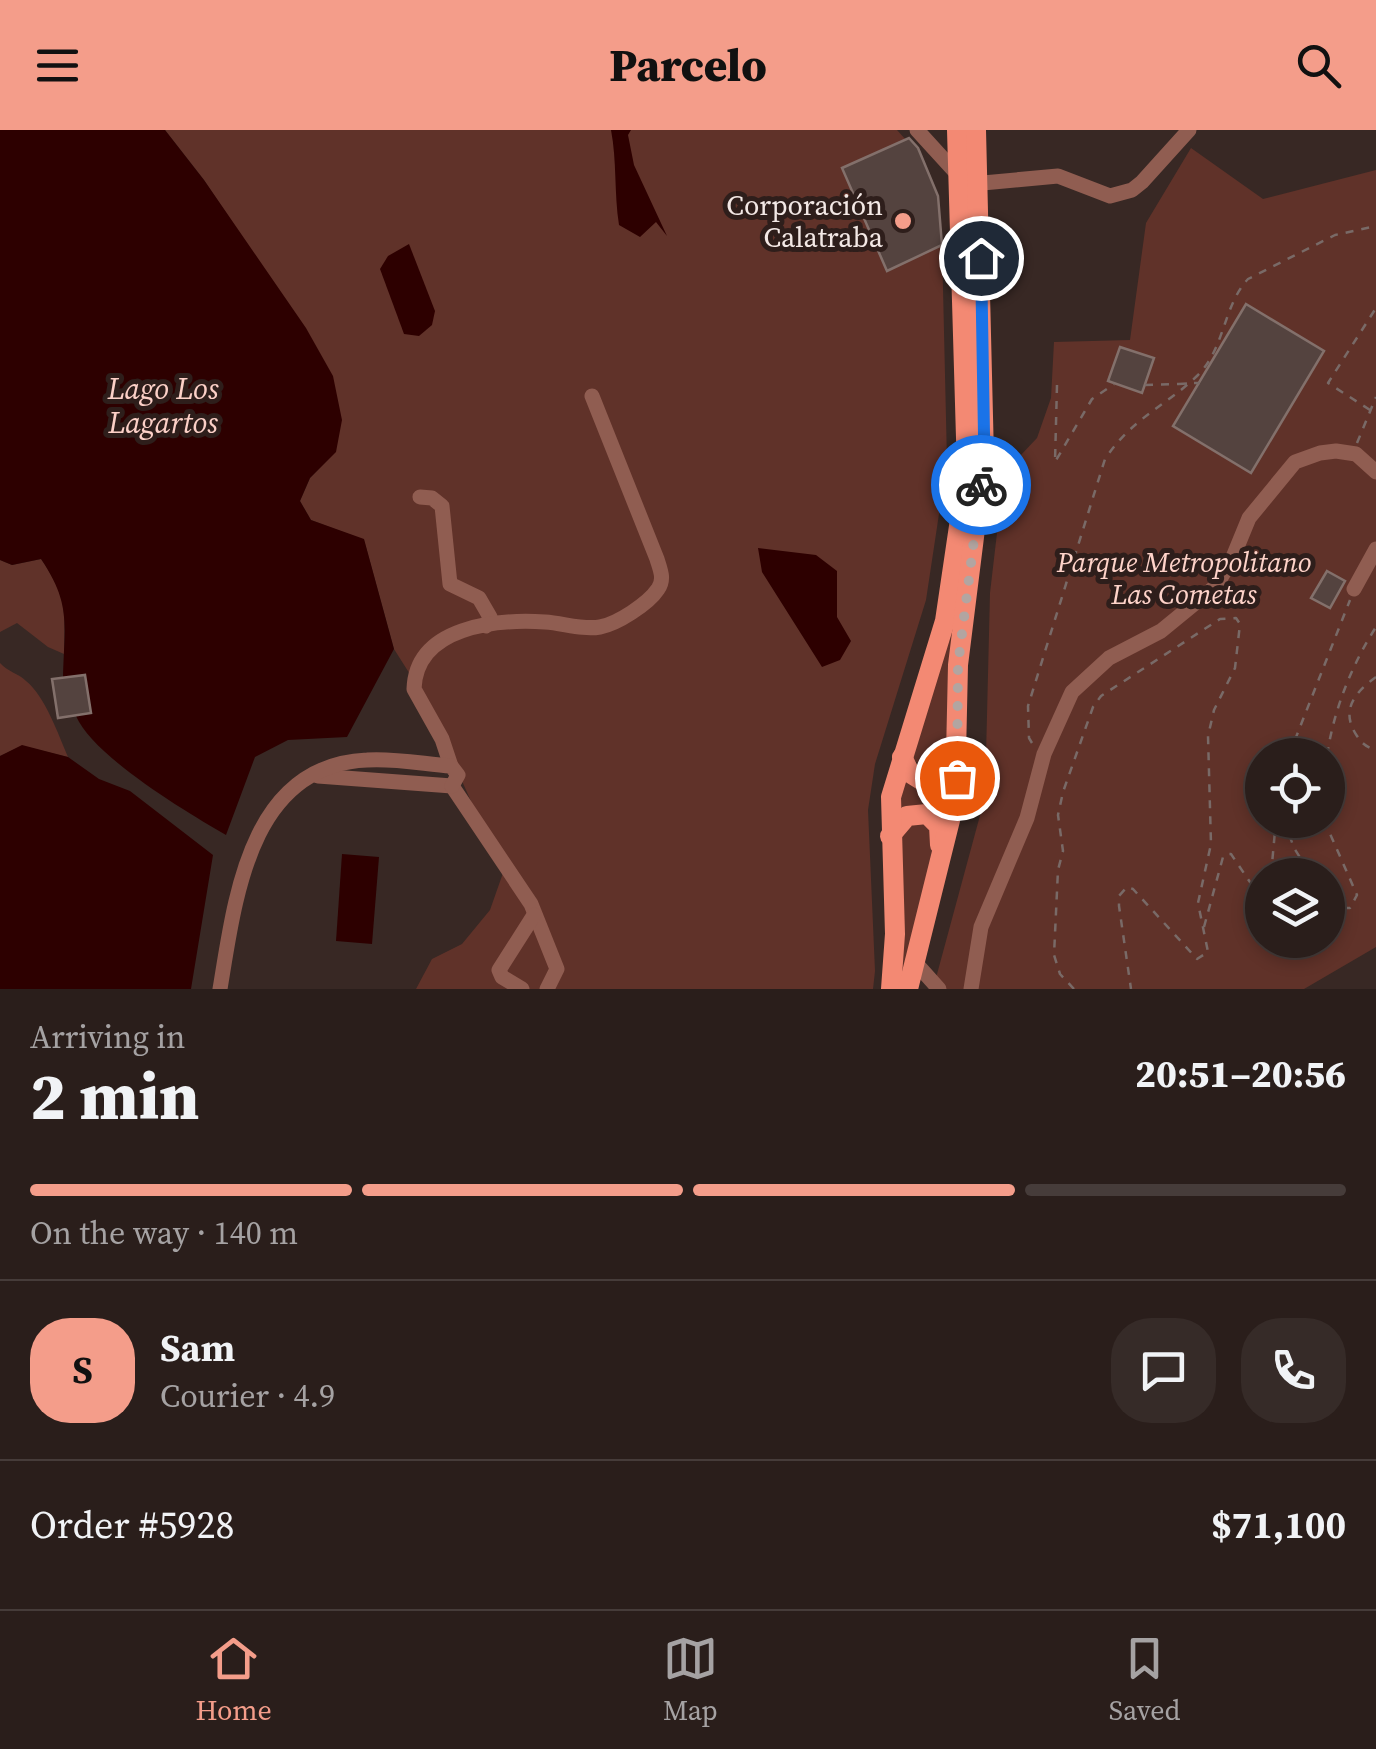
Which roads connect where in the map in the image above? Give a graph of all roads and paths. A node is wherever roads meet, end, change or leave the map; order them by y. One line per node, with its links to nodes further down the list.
1 (917, 130): 5 (street)
2 (958, 130): 5 (main road)
3 (976, 130): 5 (main road)
4 (1188, 130): 5 (street)
5 (969, 180): 27 (main road); 28 (main road)
6 (1376, 226): 26 (path)
7 (1376, 308): 14 (path)
8 (1197, 383): 11 (path, bridge)
9 (1057, 384): 10 (path)
10 (1114, 384)
11 (1145, 384)
12 (592, 396): 20 (street)
13 (1376, 397): 14 (path)
14 (1370, 410): 15 (path)
15 (1352, 454): 16 (street); 26 (street)
16 (1376, 472)
17 (420, 497): 20 (street)
18 (1376, 549): 19 (street)
19 (1354, 589): 23 (path)
20 (486, 626): 29 (street)
21 (1376, 628): 24 (path)
22 (1376, 677): 25 (path)
23 (1295, 738)
24 (1330, 738)
25 (1376, 750)
26 (1044, 754): 46 (street)
27 (902, 757): 28 (main road); 32 (main road)
28 (957, 758): 33 (main road)
29 (451, 766): 30 (street); 31 (street)
30 (314, 776): 31 (street); 40 (street)
31 (452, 786): 37 (street)
32 (890, 836): 33 (main road); 43 (main road)
33 (940, 852): 39 (main road)
34 (1345, 868): 36 (path)
35 (1245, 874): 38 (path)
36 (1345, 908)
37 (534, 915): 41 (street); 42 (street)
38 (1203, 929): 47 (path); 48 (path)
39 (914, 960): 44 (main road); 45 (street)
40 (220, 989)
41 (522, 989)
42 (547, 989)
43 (892, 989)
44 (908, 989)
45 (940, 989)
46 (972, 989)
47 (1074, 989)
48 (1131, 989)

